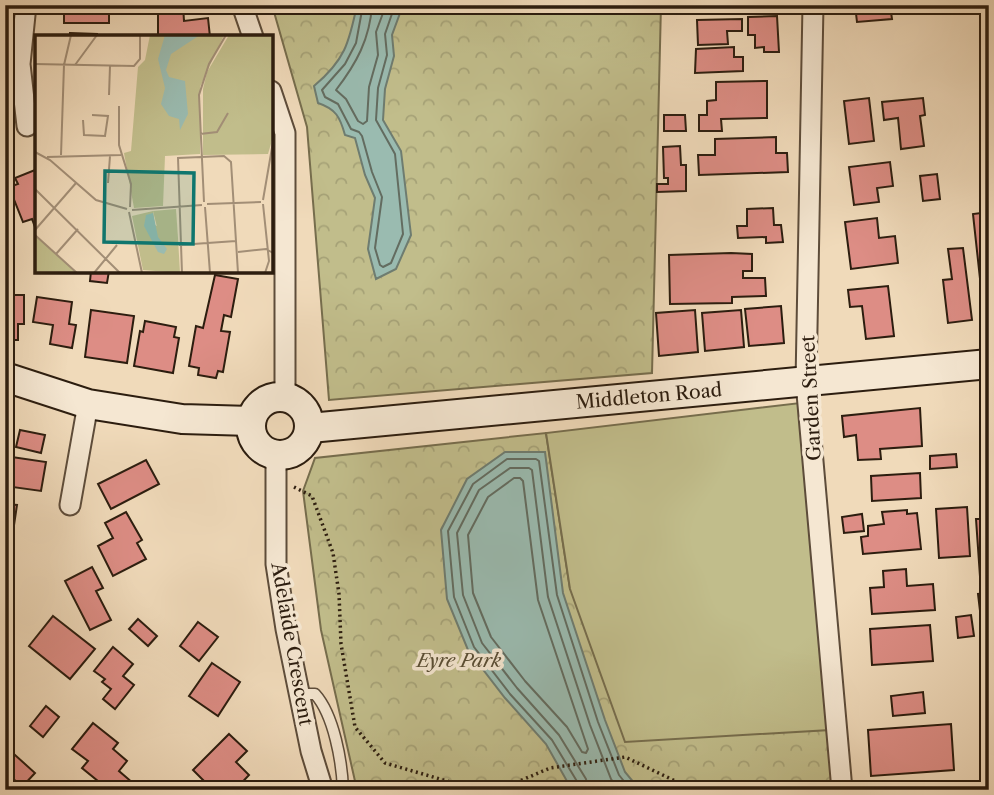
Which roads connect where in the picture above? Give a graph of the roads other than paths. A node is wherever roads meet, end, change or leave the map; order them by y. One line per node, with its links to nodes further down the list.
1 (26, 5): 6 (street)
2 (242, 5): 4 (street)
3 (813, 5): 9 (street, Garden Street)
4 (252, 35)
5 (273, 97): 10 (street)
6 (27, 126)
7 (989, 364): 9 (main road, Middleton Road)
8 (5, 377): 11 (main road)
9 (806, 382): 13 (main road, Middleton Road); 19 (street, Garden Street)
10 (285, 396): 12 (main road); 13 (main road)
11 (88, 404): 12 (main road); 15 (street)
12 (251, 421): 14 (main road)
13 (310, 428): 14 (main road)
14 (276, 467): 16 (street, Adelaide Crescent)
15 (70, 505)
16 (300, 694): 17 (street, Adelaide Crescent); 18 (lane)
17 (323, 790)
18 (344, 790)
19 (842, 790)

